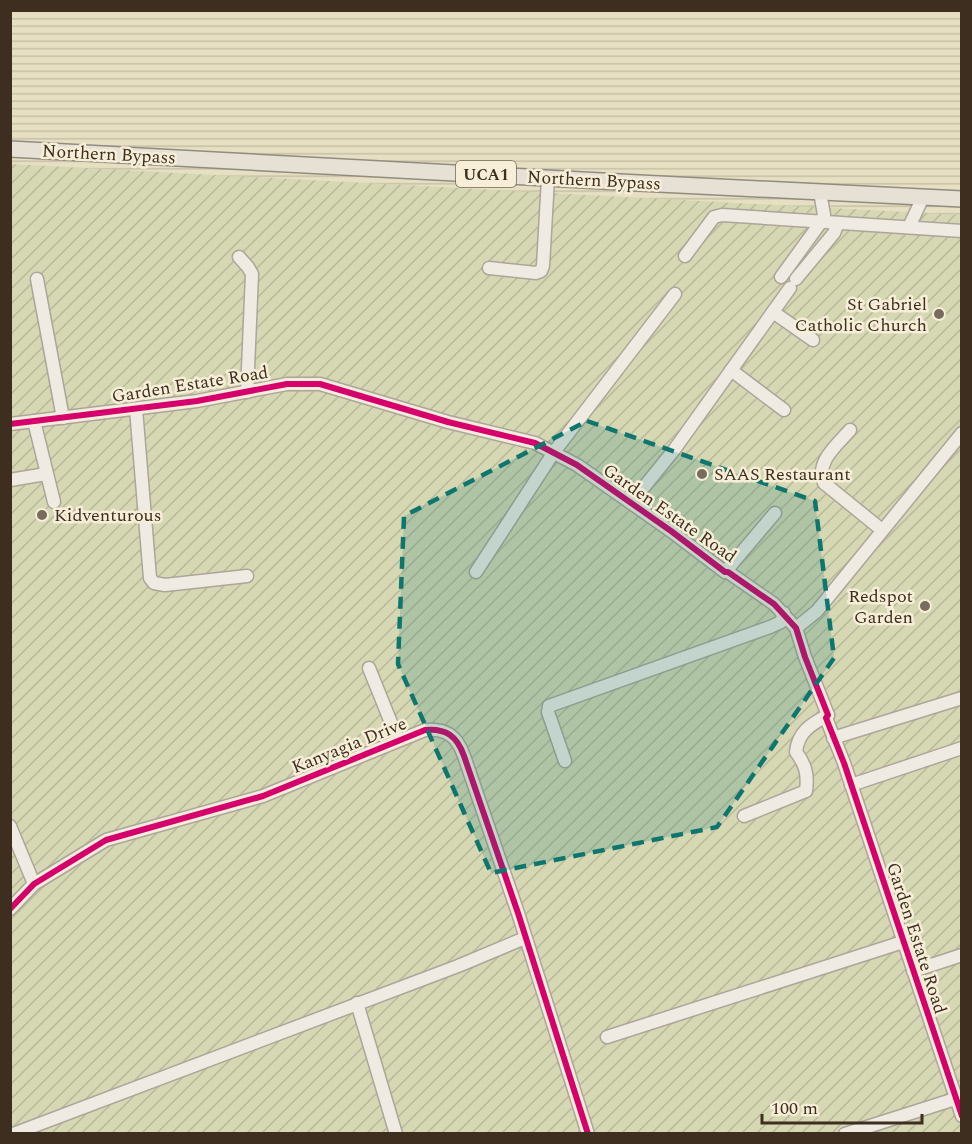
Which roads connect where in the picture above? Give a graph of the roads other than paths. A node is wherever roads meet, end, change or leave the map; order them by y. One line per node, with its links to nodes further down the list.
1 (10, 149): 2 (main road, Northern Bypass / UCA1)
2 (548, 178): 3 (main road, Northern Bypass / UCA1); 12 (street)
3 (820, 192): 4 (main road, Northern Bypass / UCA1); 6 (street)
4 (923, 197): 5 (main road, Northern Bypass / UCA1); 8 (street)
5 (962, 199)
6 (821, 222): 7 (street); 10 (street); 13 (street)
7 (838, 223): 8 (street); 16 (street)
8 (909, 227): 9 (street)
9 (962, 231)
10 (685, 256)
11 (239, 257): 19 (street)
12 (489, 268)
13 (781, 277)
14 (37, 279): 22 (street)
15 (675, 294): 27 (street)
16 (773, 312): 17 (street); 18 (street)
17 (813, 340)
18 (731, 370): 21 (street); 31 (street)
19 (247, 392): 20 (street, Garden Estate Road); 27 (street, Garden Estate Road)
20 (136, 409): 22 (street, Garden Estate Road); 36 (street)
21 (784, 410)
22 (63, 418): 23 (street, Garden Estate Road)
23 (34, 421): 24 (street, Garden Estate Road); 28 (street)
24 (10, 424)
25 (850, 430): 33 (street)
26 (962, 433): 33 (street)
27 (554, 452): 31 (street, Garden Estate Road); 34 (street)
28 (46, 474): 29 (street); 30 (street)
29 (10, 480)
30 (54, 502)
31 (631, 503): 35 (street, Garden Estate Road)
32 (775, 513): 35 (street)
33 (882, 530): 38 (street)
34 (476, 572)
35 (725, 572): 37 (street, Garden Estate Road)
36 (247, 576)
37 (784, 613): 38 (street, Garden Estate Road); 45 (street)
38 (796, 628): 41 (street, Garden Estate Road)
39 (369, 668): 43 (street)
40 (962, 698): 42 (street)
41 (828, 714): 42 (street, Garden Estate Road); 47 (street)
42 (833, 738): 46 (street, Garden Estate Road)
43 (398, 740): 49 (street, Kanyagia Drive); 51 (street, Kanyagia Drive)
44 (962, 748): 46 (street)
45 (565, 761)
46 (851, 785): 52 (street, Garden Estate Road)
47 (744, 816)
48 (10, 826): 49 (street)
49 (33, 884): 50 (street, Kanyagia Drive)
50 (10, 909)
51 (525, 938): 55 (street); 61 (street, Kanyagia Drive)
52 (903, 942): 54 (street, Garden Estate Road); 56 (street)
53 (962, 955): 54 (street)
54 (913, 971): 57 (street, Garden Estate Road)
55 (357, 1004): 59 (street); 60 (street)
56 (607, 1037)
57 (955, 1099): 58 (street, Garden Estate Road); 62 (street)
58 (962, 1116)
59 (13, 1134)
60 (396, 1134)
61 (588, 1134)
62 (845, 1134)

